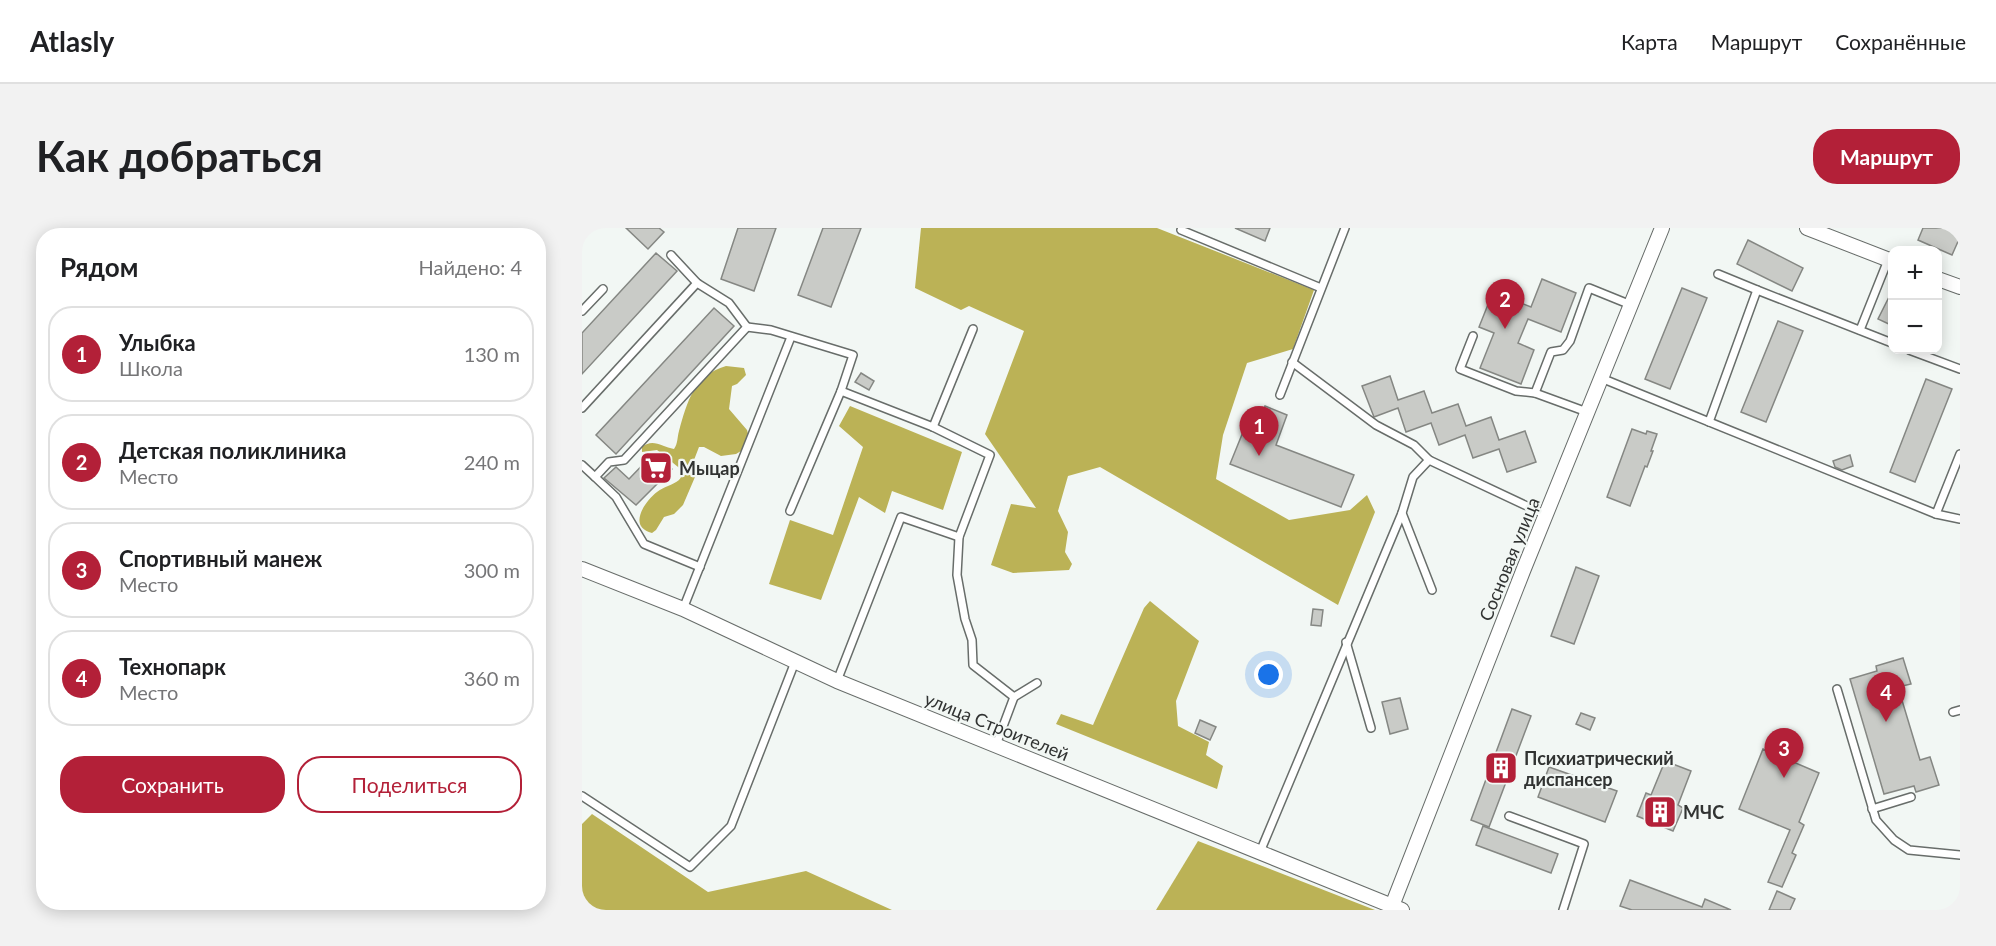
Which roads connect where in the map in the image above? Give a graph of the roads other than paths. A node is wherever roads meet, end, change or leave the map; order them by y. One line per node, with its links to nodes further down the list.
1 (1182, 228): 12 (lane)
2 (1345, 228): 12 (lane)
3 (1662, 228): 15 (street, Сосновая улица)
4 (1807, 228): 6 (street)
5 (671, 255): 10 (lane)
6 (1888, 260)
7 (1888, 266): 19 (lane)
8 (1718, 274): 14 (lane)
9 (1942, 280): 11 (street)
10 (697, 283): 17 (lane); 30 (lane)
11 (1960, 287)
12 (1321, 288): 24 (lane)
13 (603, 289): 16 (lane)
14 (1757, 290): 19 (lane); 32 (lane)
15 (1631, 305): 26 (street, Сосновая улица); 28 (lane)
16 (582, 311)
17 (747, 327): 21 (lane); 37 (lane)
18 (973, 328): 33 (lane)
19 (1860, 330): 22 (lane)
20 (1473, 336): 28 (lane)
21 (791, 337): 27 (lane); 44 (lane)
22 (1888, 341)
23 (1920, 354): 25 (lane)
24 (1292, 362): 29 (lane); 35 (lane)
25 (1960, 369)
26 (1602, 378): 31 (street, Сосновая улица); 32 (lane)
27 (841, 391): 33 (lane); 38 (lane)
28 (1535, 393): 31 (lane)
29 (1280, 394)
30 (582, 408)
31 (1587, 412): 41 (street, Сосновая улица)
32 (1709, 422): 40 (lane)
33 (933, 427): 43 (lane)
34 (1960, 454): 40 (lane)
35 (1429, 460): 39 (lane); 41 (lane)
36 (582, 465): 37 (lane)
37 (595, 477): 44 (lane)
38 (790, 511)
39 (1402, 513): 46 (lane); 48 (lane)
40 (1936, 514): 42 (lane)
41 (1546, 515): 62 (street, Сосновая улица)
42 (1960, 519)
43 (958, 537): 50 (lane); 53 (lane)
44 (700, 567): 47 (lane)
45 (582, 569): 47 (street, улица Строителей)
46 (1432, 590)
47 (683, 609): 49 (street, улица Строителей)
48 (1346, 642): 54 (lane); 60 (lane)
49 (795, 662): 50 (street, улица Строителей); 56 (lane)
50 (837, 681): 55 (street, улица Строителей)
51 (1036, 683): 53 (lane)
52 (1837, 689): 58 (lane)
53 (1014, 697): 55 (lane)
54 (1371, 728)
55 (996, 745): 60 (street, улица Строителей)
56 (582, 796)
57 (1911, 797): 58 (lane)
58 (1872, 809): 61 (lane)
59 (1509, 816): 63 (lane)
60 (1260, 852): 62 (street, улица Строителей)
61 (1960, 855)
62 (1397, 908)
63 (1563, 910)

